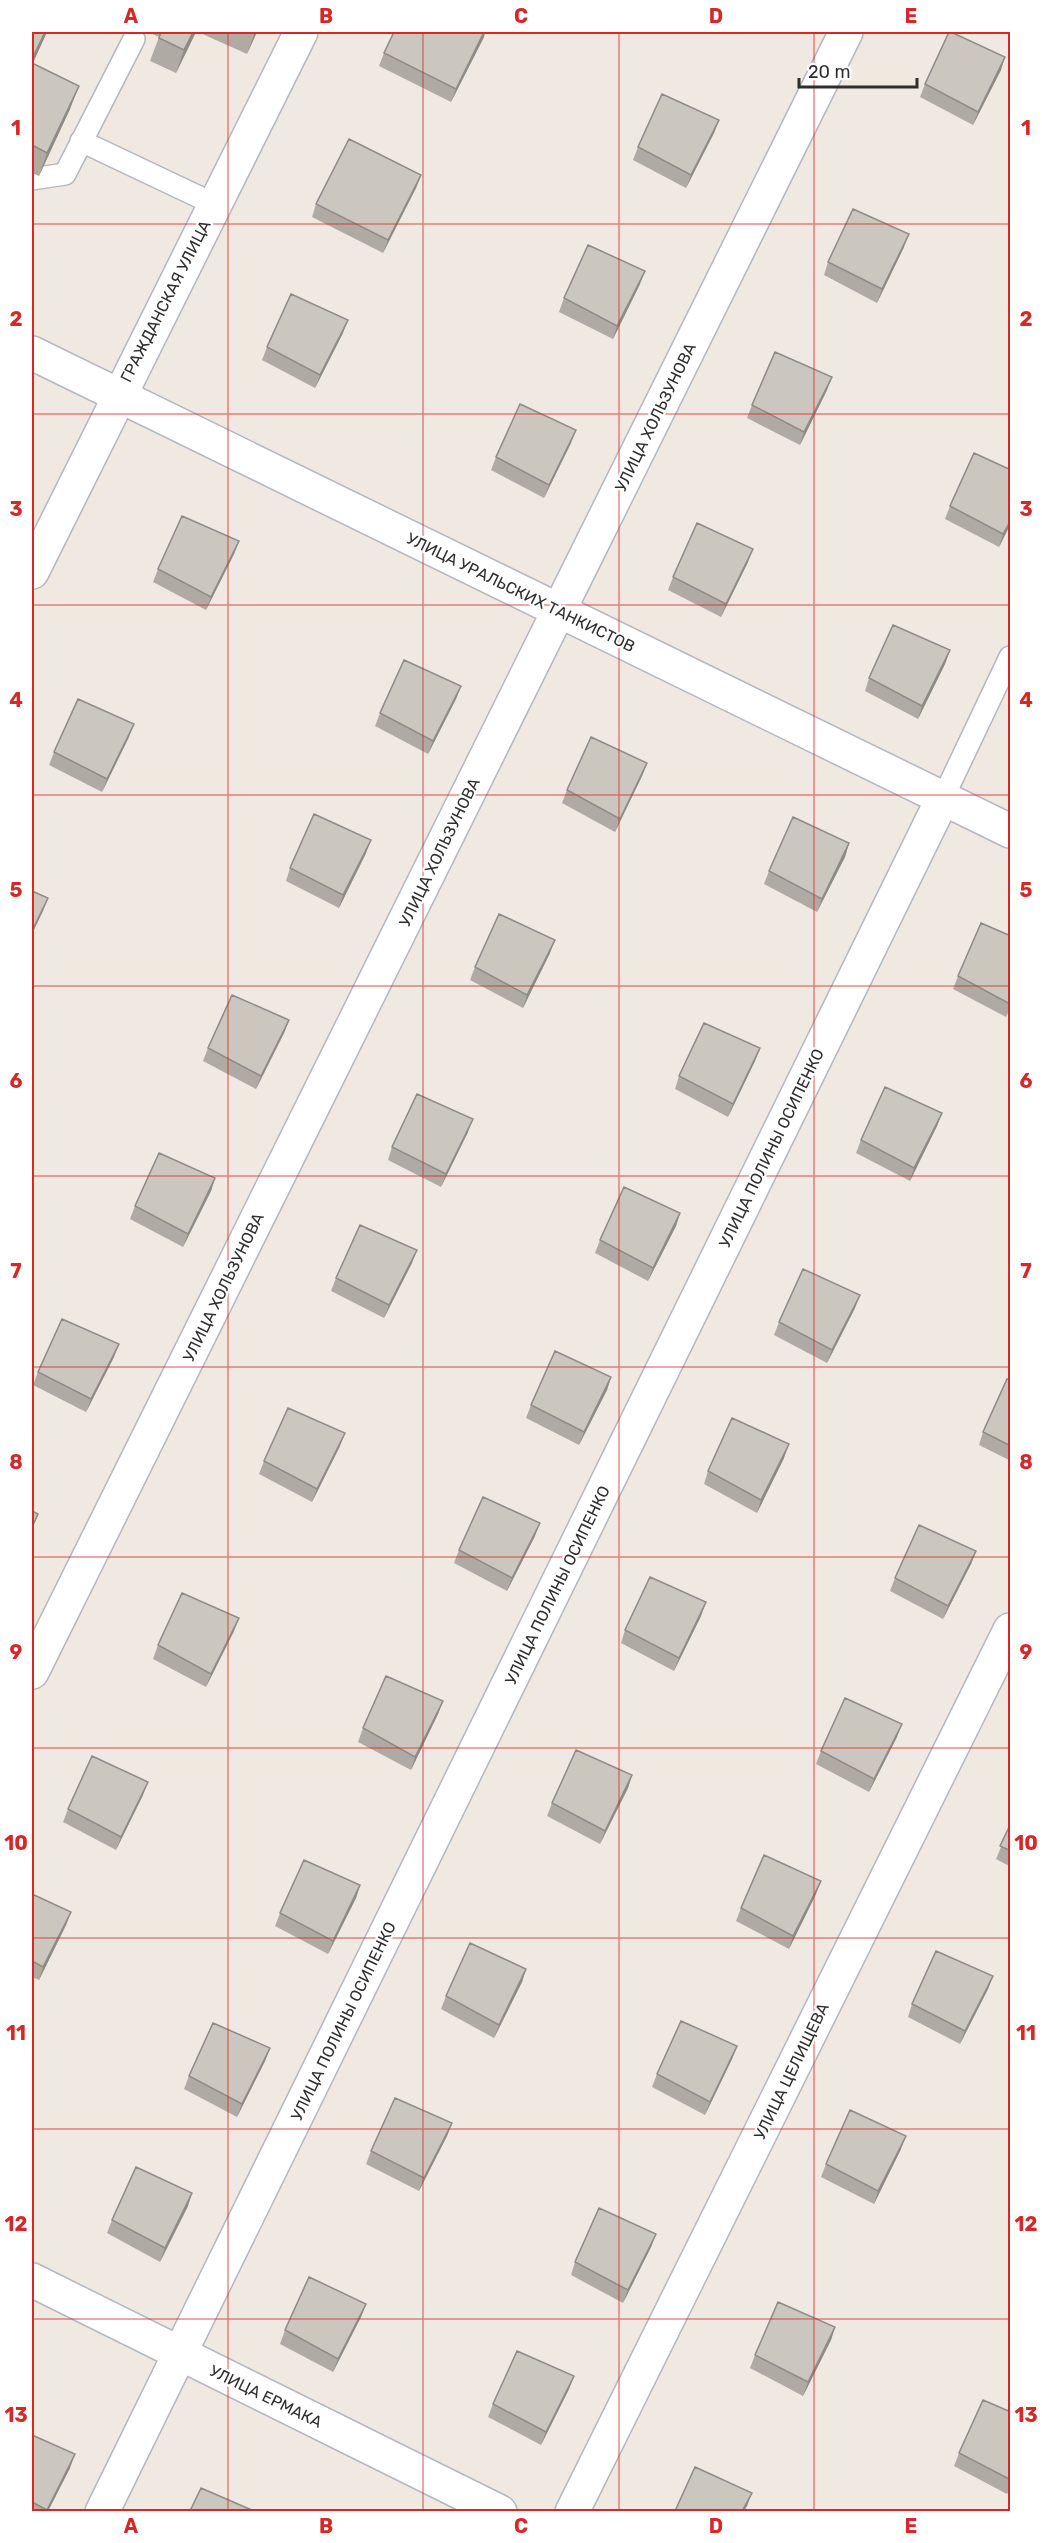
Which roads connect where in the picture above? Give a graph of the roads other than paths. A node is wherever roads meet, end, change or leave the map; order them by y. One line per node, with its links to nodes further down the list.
1 (301, 32): 6 (street, ГРАЖДАНСКАЯ УЛИЦА)
2 (846, 32): 10 (street, УЛИЦА ХОЛЬЗУНОВА)
3 (134, 39): 4 (lane)
4 (81, 141): 5 (lane); 6 (lane)
5 (32, 179)
6 (214, 204): 8 (street, ГРАЖДАНСКАЯ УЛИЦА)
7 (32, 353): 8 (street, УЛИЦА УРАЛЬСКИХ ТАНКИСТОВ)
8 (118, 395): 9 (street, ГРАЖДАНСКАЯ УЛИЦА); 10 (street, УЛИЦА УРАЛЬСКИХ ТАНКИСТОВ)
9 (32, 572)
10 (559, 610): 12 (street, УЛИЦА УРАЛЬСКИХ ТАНКИСТОВ); 15 (street, УЛИЦА ХОЛЬЗУНОВА)
11 (1011, 657): 12 (lane, УЛИЦА ПОЛИНЫ ОСИПЕНКО)
12 (943, 798): 13 (street, УЛИЦА УРАЛЬСКИХ ТАНКИСТОВ); 17 (street, УЛИЦА ПОЛИНЫ ОСИПЕНКО)
13 (1011, 831)
14 (1011, 1630): 20 (street, УЛИЦА ЦЕЛИЩЕВА)
15 (32, 1672)
16 (32, 2280): 17 (street, УЛИЦА ЕРМАКА)
17 (180, 2354): 18 (street, УЛИЦА ПОЛИНЫ ОСИПЕНКО); 19 (street, УЛИЦА ЕРМАКА)
18 (102, 2511)
19 (500, 2511)
20 (572, 2511)

